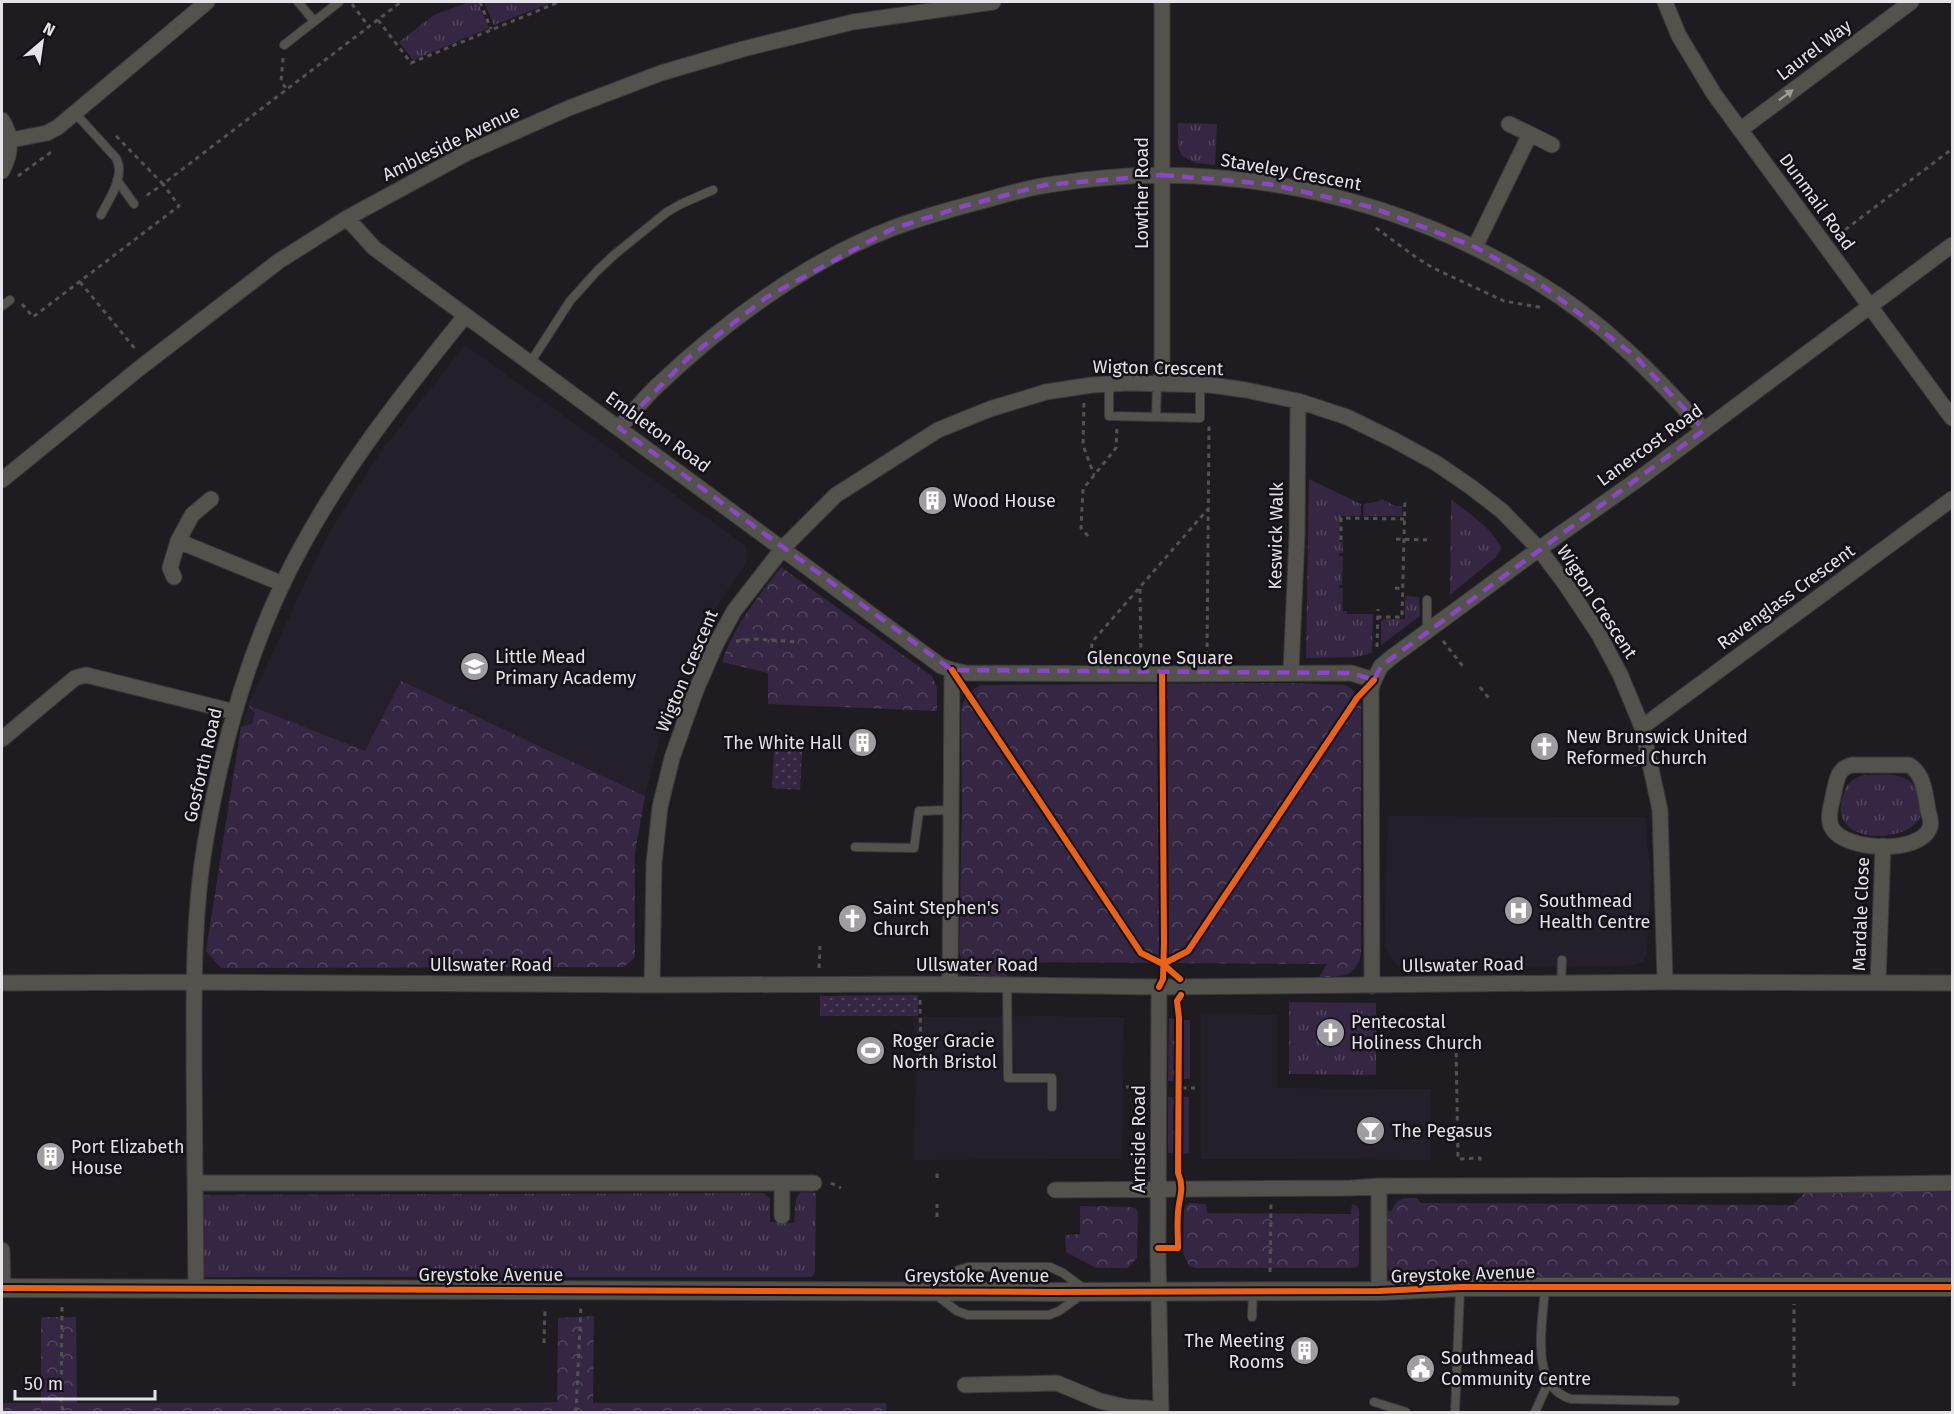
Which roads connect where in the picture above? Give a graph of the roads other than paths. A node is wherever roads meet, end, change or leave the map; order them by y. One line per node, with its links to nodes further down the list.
1 (207, 2): 10 (street)
2 (298, 2): 8 (lane)
3 (339, 2): 8 (lane)
4 (993, 2): 23 (street, Ambleside Avenue)
5 (1162, 2): 18 (street, Lowther Road)
6 (1665, 2): 13 (street, Dunmail Road)
7 (1911, 2): 13 (street, Laurel Way, one-way to 7)
8 (314, 21): 9 (lane)
9 (284, 45)
10 (75, 113): 15 (street); 19 (lane)
11 (2, 120): 15 (street)
12 (1509, 124): 14 (street)
13 (1740, 130): 27 (street, Dunmail Road)
14 (1530, 134): 16 (street); 25 (street)
15 (10, 140): 17 (street)
16 (1552, 145)
17 (6, 176)
18 (1162, 176): 25 (street, Staveley Crescent); 32 (street, Lowther Road); 37 (street, Staveley Crescent)
19 (117, 180): 21 (lane); 22 (lane)
20 (713, 190): 30 (lane)
21 (134, 204)
22 (101, 215)
23 (347, 218): 29 (street, Embleton Road); 39 (street, Ambleside Avenue)
24 (1953, 245): 27 (street, Lanercost Road)
25 (1475, 248): 38 (street, Staveley Crescent)
26 (10, 300): 28 (lane)
27 (1869, 305): 36 (street, Dunmail Road); 38 (street, Lanercost Road)
28 (2, 306)
29 (465, 316): 30 (street, Embleton Road); 46 (street, Gosforth Road)
30 (530, 363): 37 (street, Embleton Road)
31 (1109, 384): 32 (street, Wigton Crescent); 35 (lane); 43 (street, Wigton Crescent)
32 (1159, 384): 33 (street, Wigton Crescent); 35 (lane)
33 (1200, 385): 34 (street, Wigton Crescent); 35 (lane)
34 (1298, 401): 44 (street, Wigton Crescent); 50 (street, Keswick Walk)
35 (1156, 417)
36 (1953, 418)
37 (619, 428): 43 (street, Embleton Road)
38 (1704, 430): 44 (street, Lanercost Road)
39 (2, 480)
40 (211, 499): 42 (street)
41 (1953, 499): 53 (street, Ravenglass Crescent)
42 (178, 541): 45 (street); 46 (street)
43 (783, 548): 49 (street, Embleton Road); 69 (street, Wigton Crescent)
44 (1539, 549): 48 (street, Lanercost Road); 53 (street, Wigton Crescent)
45 (174, 577)
46 (283, 584): 52 (street, Gosforth Road)
47 (1427, 600): 48 (lane)
48 (1430, 629): 51 (street, Lanercost Road)
49 (952, 670): 50 (street, Glencoyne Square); 57 (street)
50 (1291, 672): 51 (street, Glencoyne Square)
51 (1374, 680): 70 (street)
52 (235, 712): 54 (street); 61 (street, Gosforth Road)
53 (1642, 727): 55 (street, Wigton Crescent)
54 (2, 739)
55 (1649, 760): 56 (lane); 62 (street, Wigton Crescent)
56 (1631, 762)
57 (951, 810): 59 (lane); 66 (street)
58 (1883, 846): 58 (street, Mardale Close); 63 (street, Mardale Close)
59 (855, 847)
60 (1562, 960): 68 (lane)
61 (194, 982): 64 (street, Ullswater Road); 69 (street, Ullswater Road); 73 (street, Gosforth Road)
62 (1665, 982): 63 (street, Ullswater Road); 68 (street, Ullswater Road)
63 (1878, 982): 65 (street, Ullswater Road)
64 (2, 983)
65 (1953, 983)
66 (950, 984): 67 (street, Ullswater Road); 69 (street, Ullswater Road)
67 (1007, 984): 71 (street, Ullswater Road); 72 (lane)
68 (1561, 984): 70 (street, Ullswater Road)
69 (652, 986)
70 (1372, 986): 71 (street, Ullswater Road)
71 (1159, 987): 79 (street, Arnside Road)
72 (1052, 1107)
73 (195, 1183): 74 (street); 86 (street, Gosforth Road)
74 (782, 1183): 75 (street); 80 (street)
75 (814, 1183)
76 (1953, 1183): 77 (street)
77 (1379, 1186): 79 (street); 88 (street)
78 (1055, 1190): 79 (street)
79 (1158, 1190): 89 (street, Arnside Road)
80 (782, 1216)
81 (2, 1250): 82 (street, Greystoke Avenue)
82 (2, 1287): 86 (street, Greystoke Avenue)
83 (1461, 1287): 84 (street, Greystoke Avenue); 88 (street, Greystoke Avenue); 97 (lane)
84 (1545, 1287): 85 (street, Greystoke Avenue); 92 (lane)
85 (1953, 1287)
86 (196, 1288): 89 (street, Greystoke Avenue)
87 (1261, 1291): 88 (street, Greystoke Avenue); 89 (street, Greystoke Avenue); 90 (lane)
88 (1379, 1291)
89 (1159, 1292): 95 (street, Arnside Road)
90 (1252, 1317)
91 (965, 1385): 95 (street)
92 (1550, 1385): 93 (lane); 98 (lane)
93 (1675, 1401)
94 (1374, 1402): 96 (lane)
95 (1161, 1411)
96 (1406, 1413)
97 (1455, 1413)
98 (1535, 1413)

